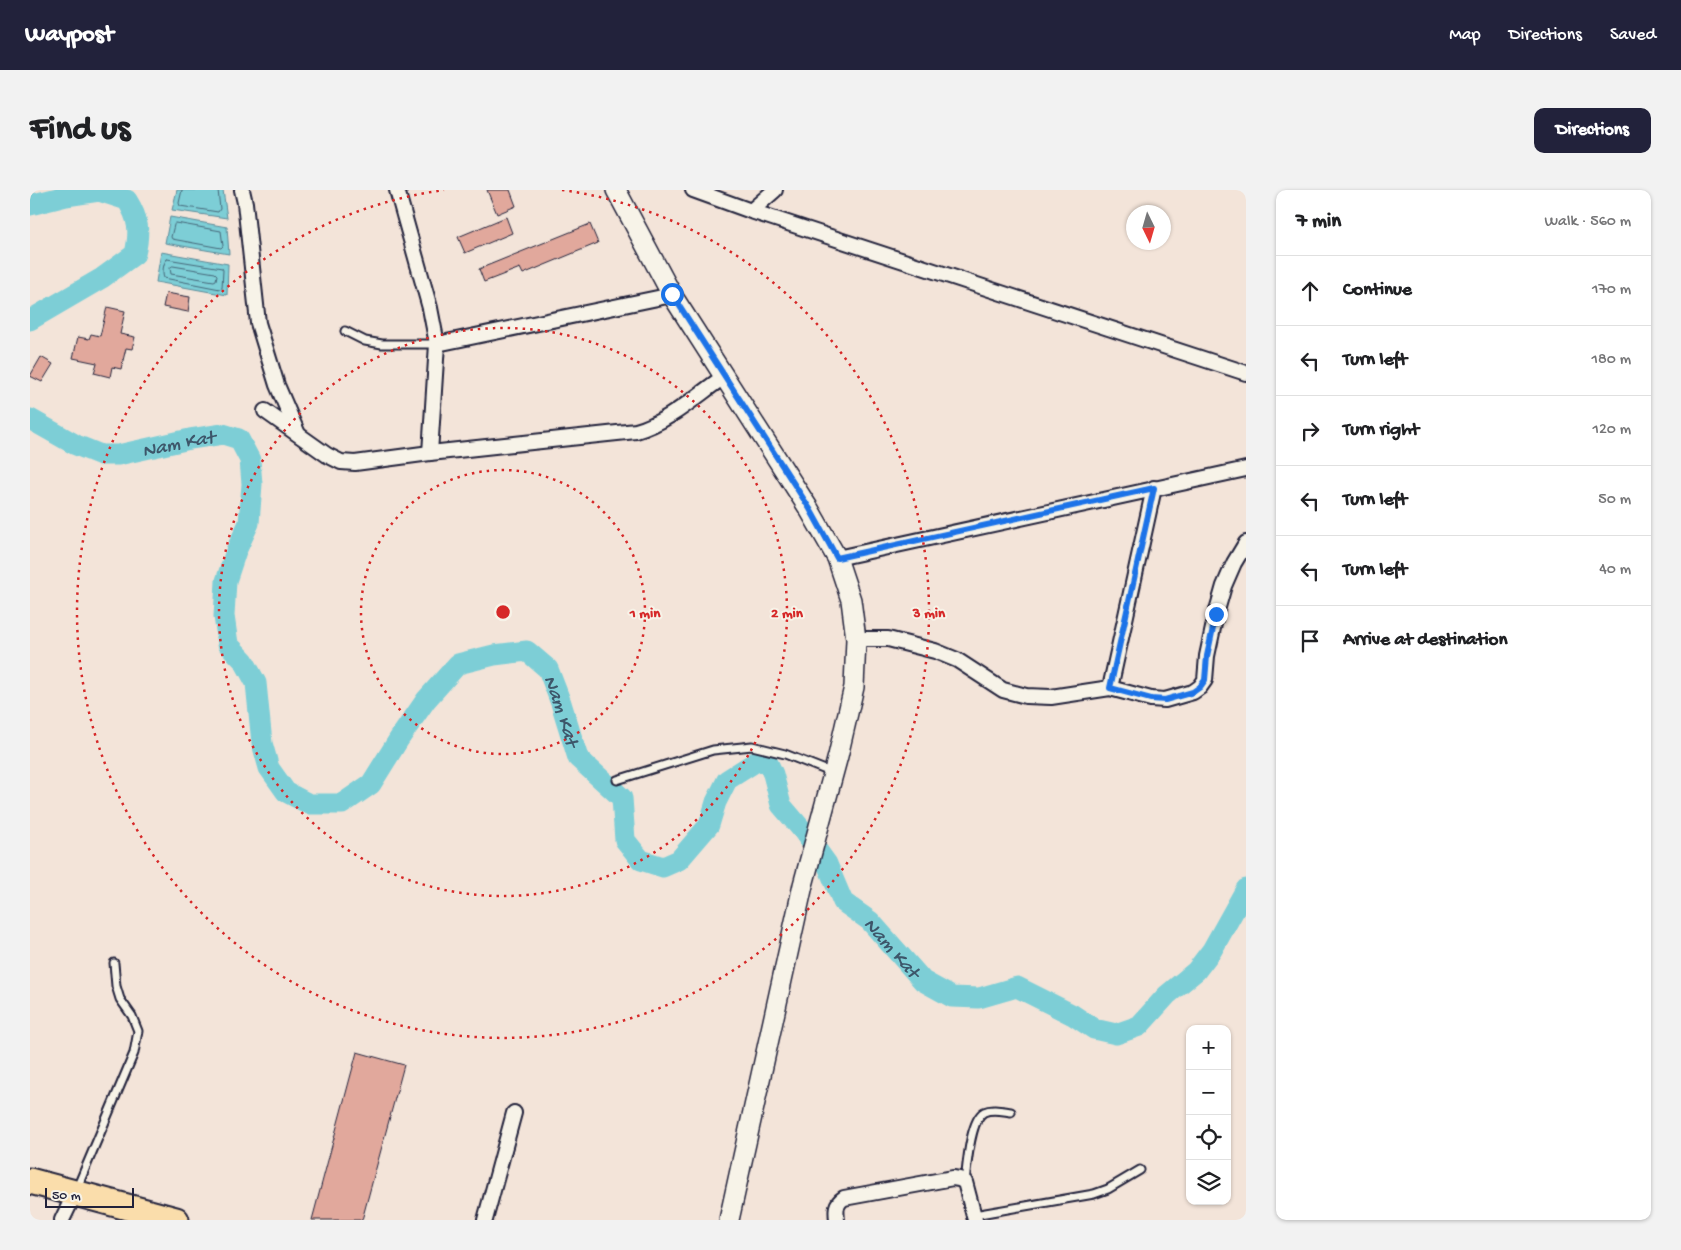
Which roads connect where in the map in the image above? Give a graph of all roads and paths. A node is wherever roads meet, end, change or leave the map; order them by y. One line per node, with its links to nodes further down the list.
1 (242, 190): 14 (street)
2 (397, 190): 10 (street)
3 (616, 190): 8 (street)
4 (693, 190): 6 (street)
5 (774, 190): 7 (street)
6 (722, 195): 7 (street)
7 (751, 210): 11 (street)
8 (672, 294): 10 (street); 12 (street)
9 (345, 331): 10 (lane)
10 (437, 344): 15 (street)
11 (1246, 373)
12 (725, 376): 15 (street); 19 (street)
13 (264, 411): 14 (street)
14 (298, 435): 15 (street)
15 (430, 453)
16 (1246, 469): 17 (street)
17 (1154, 488): 19 (street); 21 (street)
18 (1246, 543): 21 (street)
19 (837, 558): 20 (street)
20 (856, 639): 21 (street); 22 (street)
21 (1110, 688)
22 (833, 773): 23 (lane); 35 (street)
23 (617, 780)
24 (114, 963): 30 (lane)
25 (1011, 1112): 29 (lane)
26 (514, 1113): 34 (street)
27 (1140, 1170): 32 (lane)
28 (30, 1181): 30 (highway)
29 (965, 1182): 32 (street); 36 (street)
30 (75, 1193): 31 (highway); 33 (street)
31 (161, 1218)
32 (975, 1218)
33 (62, 1220)
34 (485, 1220)
35 (729, 1220)
36 (837, 1220)

